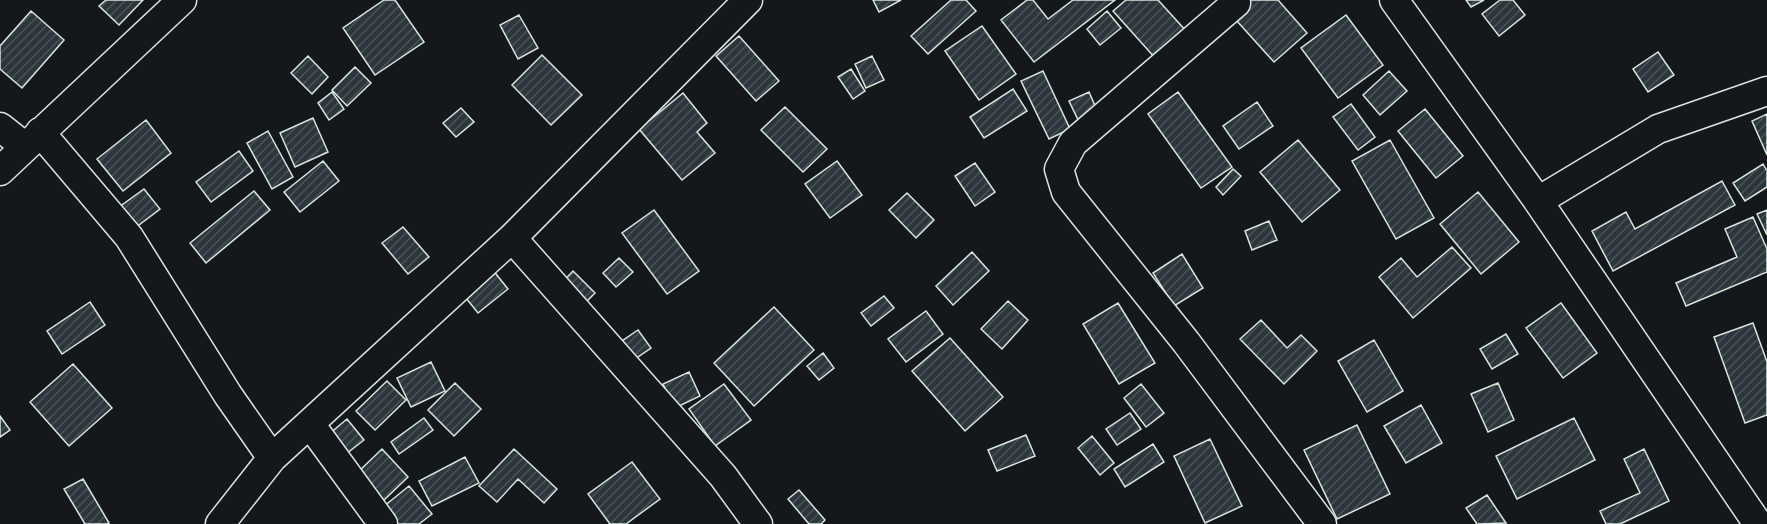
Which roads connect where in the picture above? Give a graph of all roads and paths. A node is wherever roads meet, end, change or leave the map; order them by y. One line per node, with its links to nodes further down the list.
1 (182, 0): 7 (street)
2 (748, 0): 10 (street)
3 (1394, 0): 9 (street)
4 (1236, 3): 16 (street)
5 (1767, 91): 9 (street)
6 (0, 127): 7 (street)
7 (32, 139): 8 (street); 12 (street)
8 (0, 171)
9 (1538, 201): 17 (street)
10 (512, 238): 11 (street); 15 (street)
11 (310, 424): 12 (street); 14 (street)
12 (272, 458): 13 (street)
13 (220, 524)
14 (382, 524)
15 (758, 524)
16 (1322, 524)
17 (1758, 524)

